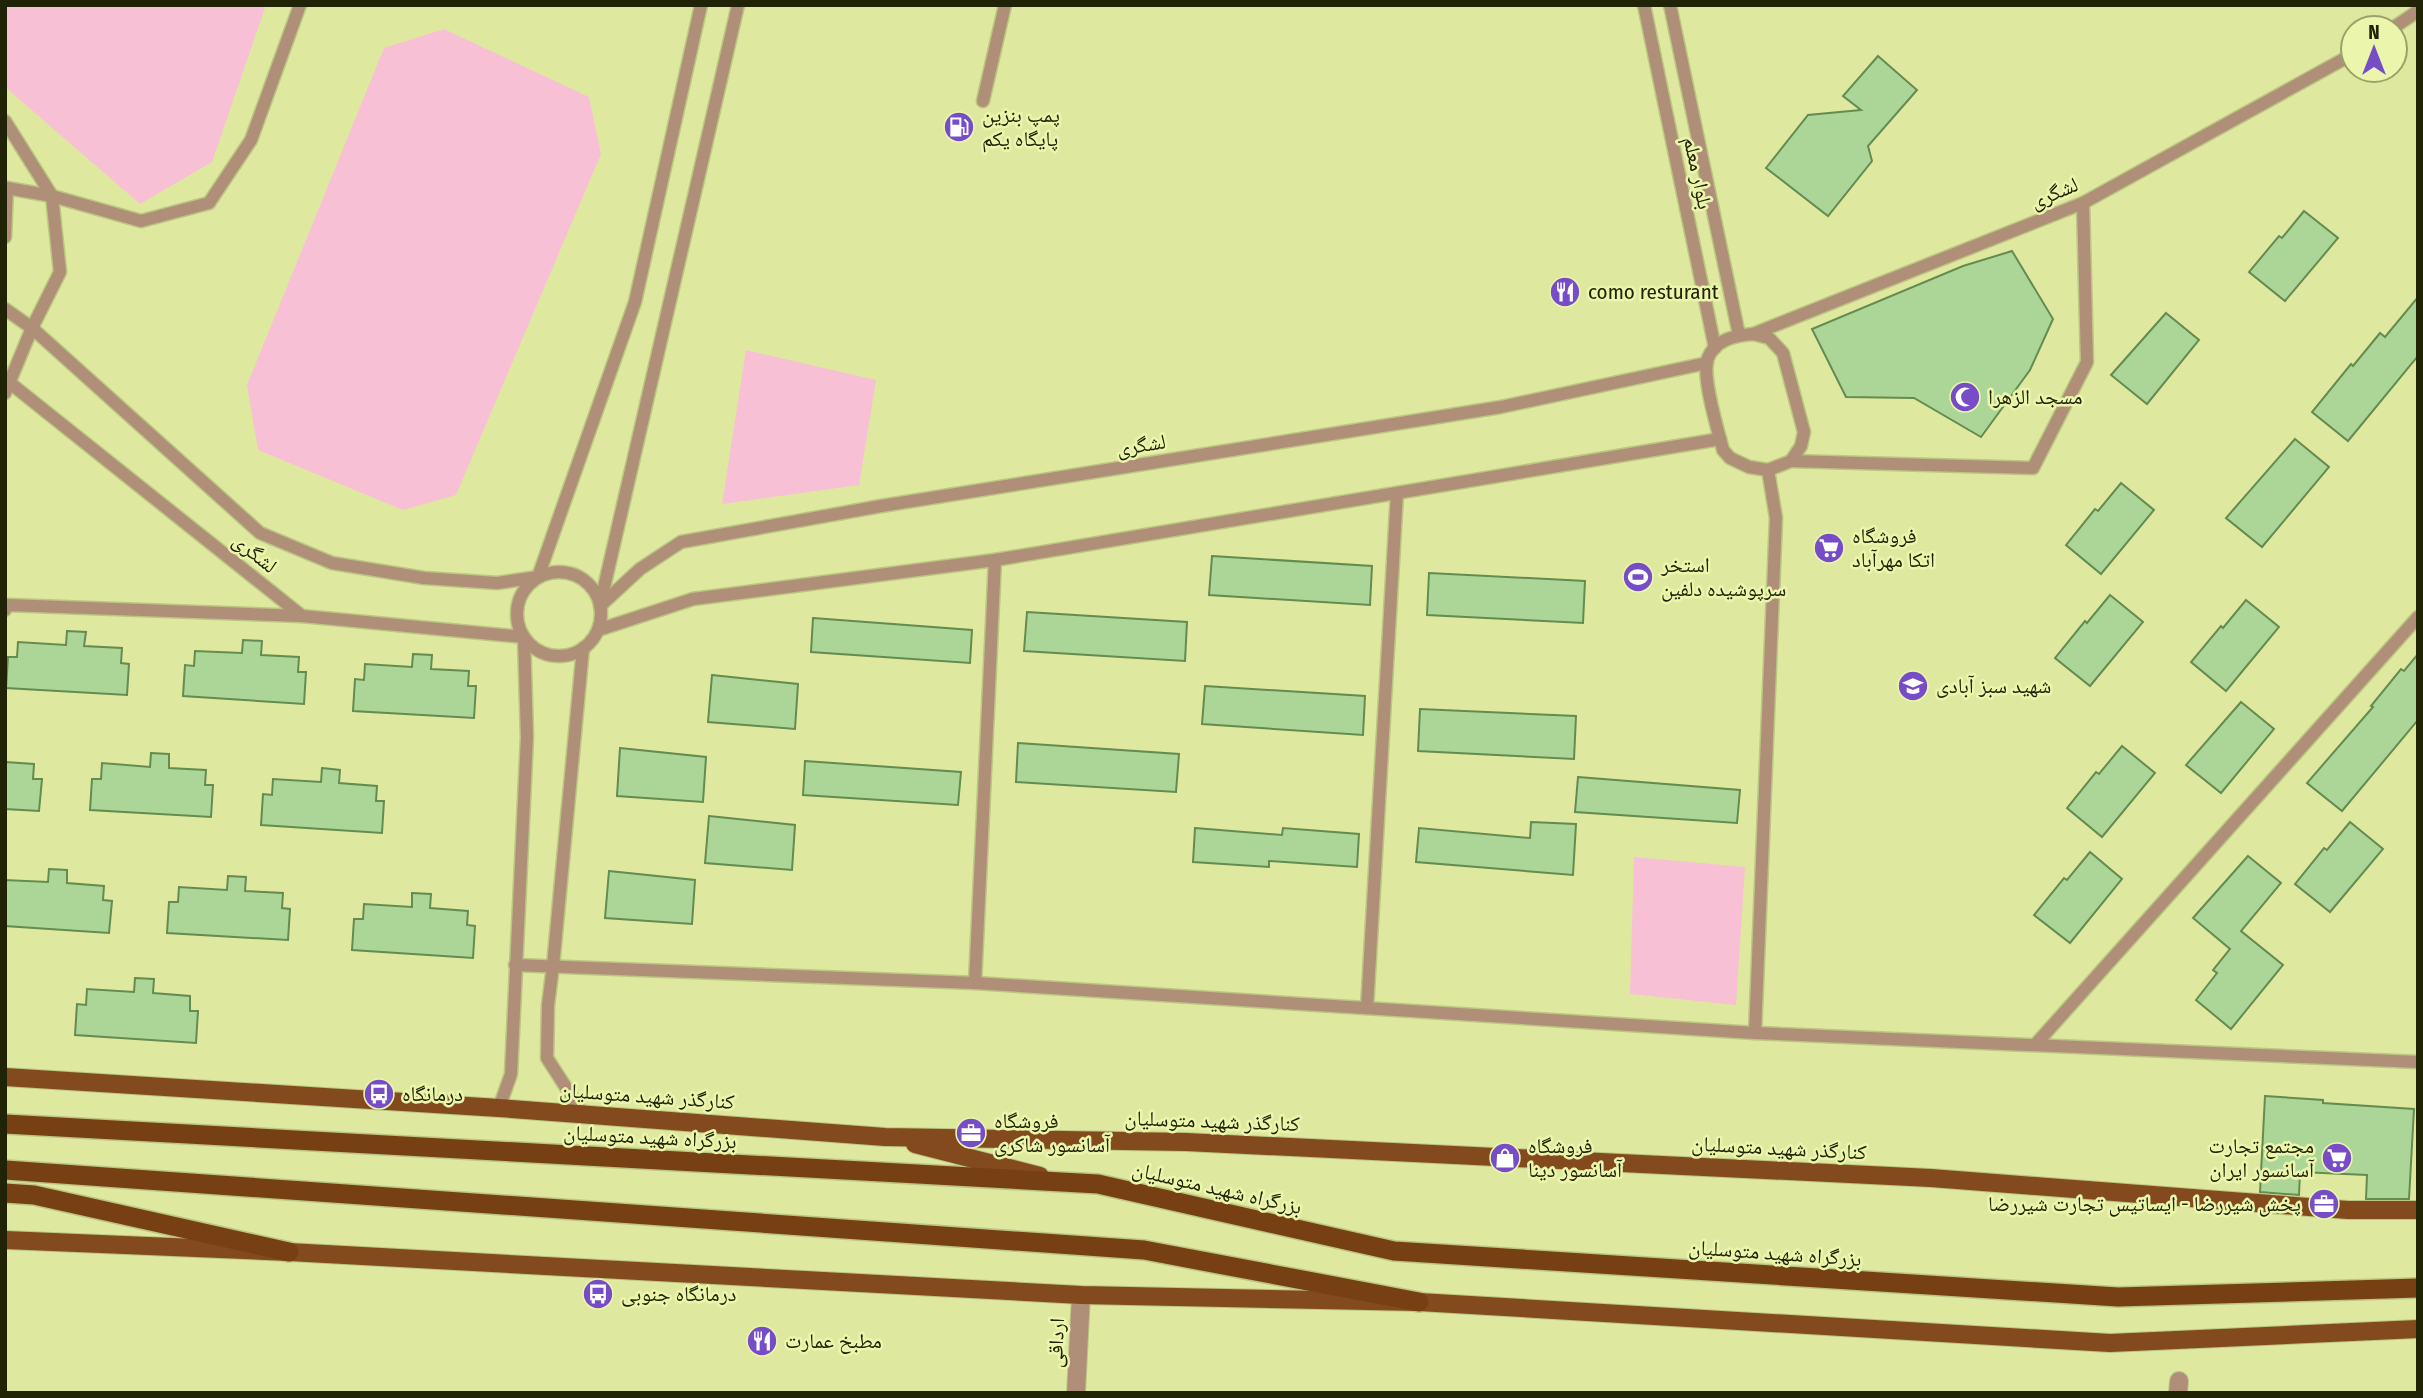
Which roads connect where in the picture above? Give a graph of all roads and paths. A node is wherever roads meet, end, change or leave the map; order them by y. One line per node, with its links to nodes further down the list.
1 (300, 5): 11 (lane)
2 (701, 5): 26 (lane)
3 (738, 5): 27 (lane)
4 (1005, 5): 8 (lane)
5 (1644, 5): 18 (lane, بلوار معلم)
6 (1670, 5): 17 (lane, بلوار معلم)
7 (2339, 62): 12 (lane, لشگری)
8 (983, 101)
9 (5, 121): 11 (lane, لشگری)
10 (6, 188): 11 (lane); 13 (lane)
11 (52, 195): 15 (lane, لشگری)
12 (2083, 203): 16 (lane, لشگری); 22 (lane)
13 (5, 237)
14 (5, 309): 15 (lane, لشگری)
15 (32, 328): 20 (lane, لشگری); 26 (lane, لشگری)
16 (1754, 334): 17 (lane); 22 (lane)
17 (1739, 335): 18 (lane)
18 (1715, 348): 19 (lane)
19 (1707, 363): 21 (lane); 27 (lane, لشگری)
20 (7, 385): 29 (lane, لشگری)
21 (1720, 439): 23 (lane); 24 (lane)
22 (1791, 461): 23 (lane)
23 (1768, 470): 38 (lane)
24 (1398, 493): 25 (lane); 37 (lane)
25 (995, 560): 31 (lane); 36 (lane)
26 (538, 577): 27 (lane); 32 (lane)
27 (600, 606): 31 (lane)
28 (5, 610): 29 (lane)
29 (302, 616): 32 (lane)
30 (2418, 617): 39 (lane)
31 (598, 630): 33 (lane)
32 (524, 637): 33 (lane); 34 (lane)
33 (583, 648): 35 (lane)
34 (515, 965): 35 (lane); 42 (lane)
35 (553, 966): 36 (lane); 43 (lane)
36 (975, 983): 37 (lane)
37 (1367, 1008): 38 (lane)
38 (1755, 1033): 39 (lane)
39 (2035, 1045): 40 (lane)
40 (2418, 1062)
41 (5, 1077): 42 (main road, کنارگذر شهید متوسلیان)
42 (499, 1108): 43 (main road, کنارگذر شهید متوسلیان)
43 (583, 1114): 45 (main road, کنارگذر شهید متوسلیان)
44 (5, 1124): 47 (highway, بزرگراه شهید متوسلیان)
45 (885, 1137): 47 (main road); 49 (main road, کنارگذر شهید متوسلیان)
46 (5, 1170): 54 (highway)
47 (1068, 1182): 52 (highway, بزرگراه شهید متوسلیان)
48 (5, 1193): 51 (highway)
49 (2418, 1210)
50 (5, 1240): 51 (main road)
51 (289, 1252): 53 (main road)
52 (2418, 1288)
53 (1081, 1295): 54 (main road); 56 (street, ارداقی)
54 (1419, 1303): 55 (main road)
55 (2418, 1329)
56 (1076, 1393)

